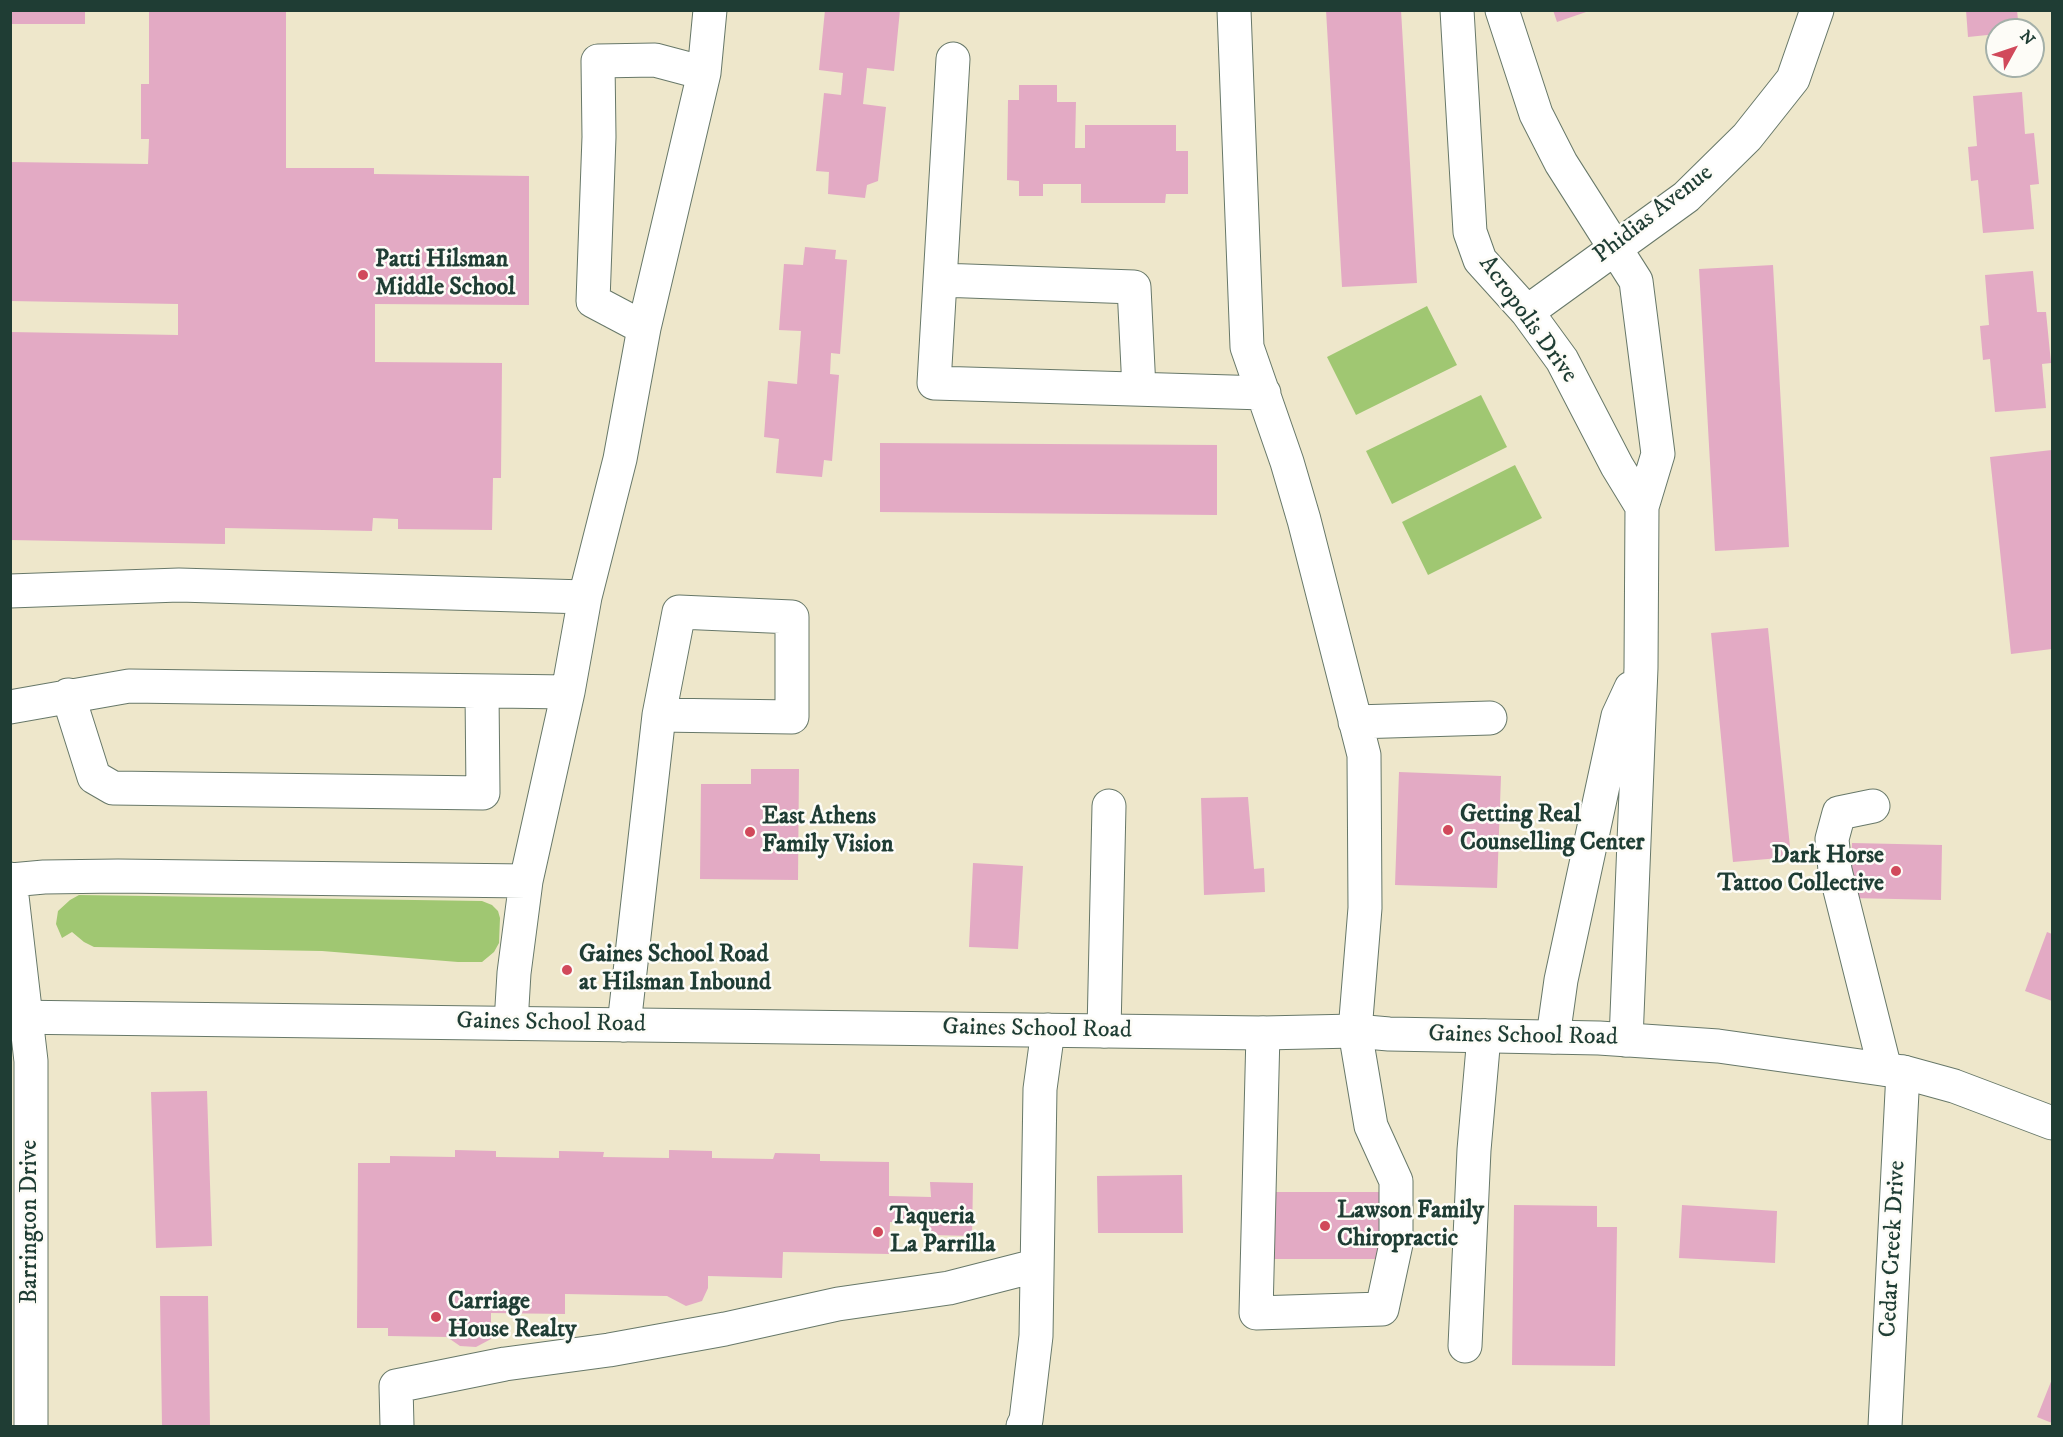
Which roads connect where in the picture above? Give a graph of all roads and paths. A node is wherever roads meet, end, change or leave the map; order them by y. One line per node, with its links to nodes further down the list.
1 (710, 10): 7 (main road)
2 (1234, 10): 13 (main road)
3 (1457, 10): 10 (main road, Acropolis Drive)
4 (1502, 10): 8 (main road)
5 (1816, 10): 8 (main road, Phidias Avenue)
6 (953, 59): 9 (main road)
7 (704, 73): 11 (main road); 11 (main road)
8 (1616, 248): 10 (main road, Phidias Avenue); 14 (main road)
9 (940, 280): 12 (main road); 12 (main road)
10 (1527, 312): 14 (main road, Acropolis Drive)
11 (644, 328): 16 (main road)
12 (1139, 389): 13 (main road)
13 (1264, 393): 24 (main road)
14 (1642, 507): 17 (main road)
15 (10, 591): 16 (main road)
16 (585, 597): 19 (main road)
17 (1641, 668): 37 (main road); 38 (main road)
18 (482, 692): 19 (main road); 20 (main road); 20 (main road)
19 (568, 692): 28 (main road)
20 (68, 695): 21 (main road)
21 (10, 706)
22 (659, 715): 22 (main road); 31 (main road)
23 (1490, 718): 24 (main road)
24 (1355, 722): 34 (main road)
25 (1109, 806): 33 (main road)
26 (1873, 806): 39 (main road, Cedar Creek Drive)
27 (10, 879): 28 (main road); 29 (main road, Barrington Drive)
28 (526, 881): 30 (main road)
29 (19, 1017): 30 (main road, Gaines School Road); 43 (main road, Barrington Drive)
30 (511, 1023): 31 (main road, Gaines School Road)
31 (624, 1025): 32 (main road, Gaines School Road)
32 (1048, 1030): 33 (main road, Gaines School Road); 41 (main road)
33 (1104, 1031): 35 (main road, Gaines School Road)
34 (1354, 1031): 35 (main road, Gaines School Road); 35 (main road); 36 (main road, Gaines School Road)
35 (1263, 1033)
36 (1484, 1036): 37 (main road, Gaines School Road); 42 (main road)
37 (1553, 1037): 38 (main road, Gaines School Road)
38 (1626, 1040): 39 (main road, Gaines School Road)
39 (1894, 1071): 40 (main road, Gaines School Road); 46 (main road, Cedar Creek Drive)
40 (2052, 1123)
41 (1035, 1266): 44 (main road); 45 (main road)
42 (1465, 1346)
43 (31, 1426)
44 (397, 1426)
45 (1023, 1426)
46 (1885, 1426)

